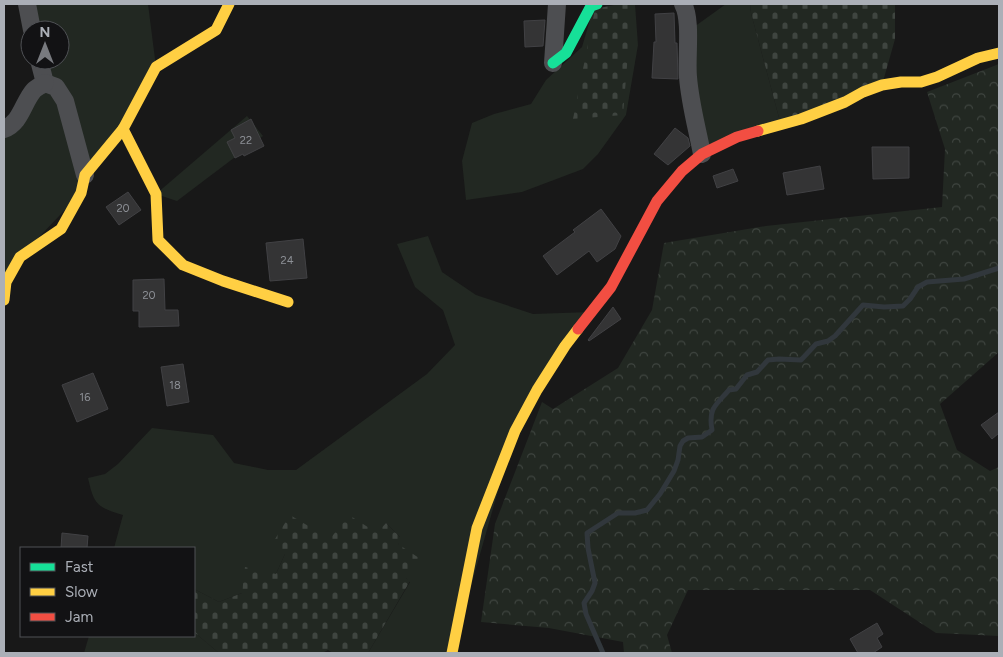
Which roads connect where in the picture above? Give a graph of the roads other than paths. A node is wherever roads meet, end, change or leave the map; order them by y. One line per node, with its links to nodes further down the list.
1 (27, 4): 6 (street)
2 (229, 4): 12 (street)
3 (557, 4): 8 (street)
4 (597, 4): 8 (street)
5 (683, 4): 13 (street)
6 (30, 20)
7 (999, 53): 13 (street)
8 (553, 63)
9 (42, 70): 10 (street)
10 (45, 83): 11 (street); 14 (street)
11 (4, 129)
12 (123, 129): 14 (street); 16 (street)
13 (702, 154): 17 (street)
14 (85, 175): 15 (street)
15 (4, 300)
16 (288, 302)
17 (452, 653)

